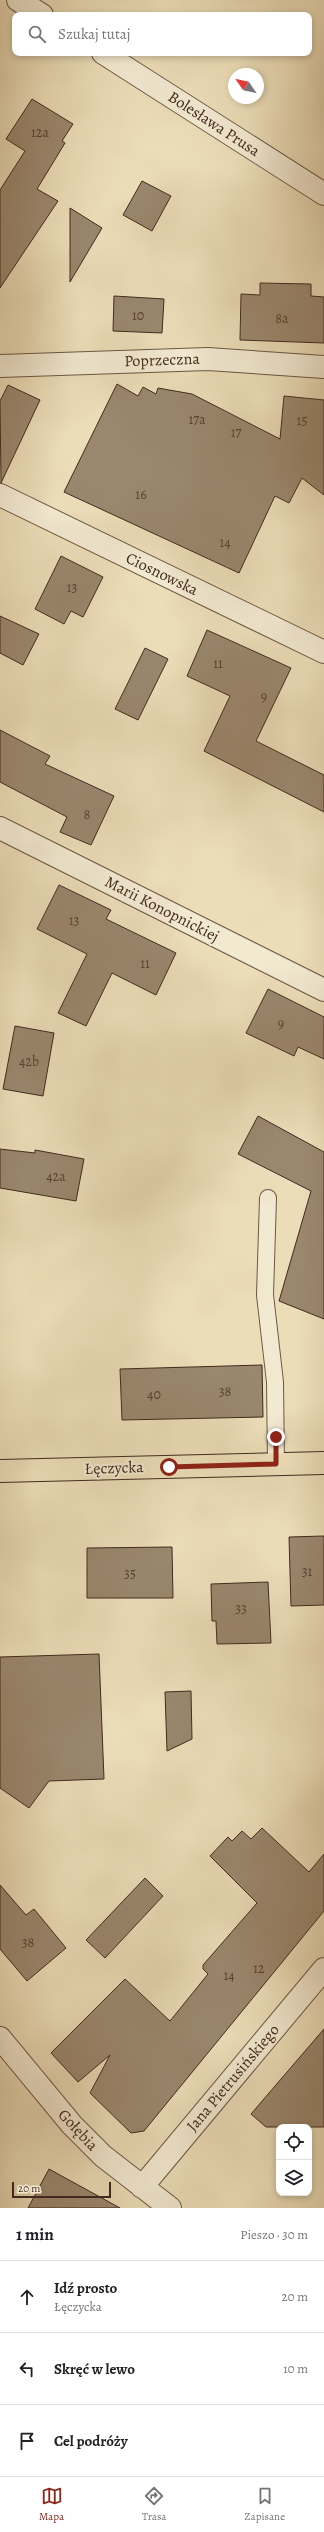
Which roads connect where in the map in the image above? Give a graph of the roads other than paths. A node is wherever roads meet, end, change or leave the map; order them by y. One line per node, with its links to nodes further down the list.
1 (18, 0): 2 (street)
2 (37, 12)
3 (108, 56): 4 (street, Bolesława Prusa)
4 (324, 194)
5 (0, 366): 6 (street, Poprzeczna)
6 (324, 367)
7 (0, 495): 8 (street, Ciosnowska)
8 (324, 652)
9 (0, 828): 10 (street, Marii Konopnickiej)
10 (324, 990)
11 (268, 1198): 13 (lane)
12 (324, 1463): 13 (main road, Łęczycka)
13 (276, 1464): 14 (main road, Łęczycka)
14 (0, 1471)
15 (324, 1969): 17 (street, Jana Pietrusińskiego)
16 (0, 2038): 17 (street, Gołębia)
17 (142, 2187): 18 (street, Gołębia)
18 (170, 2208)

